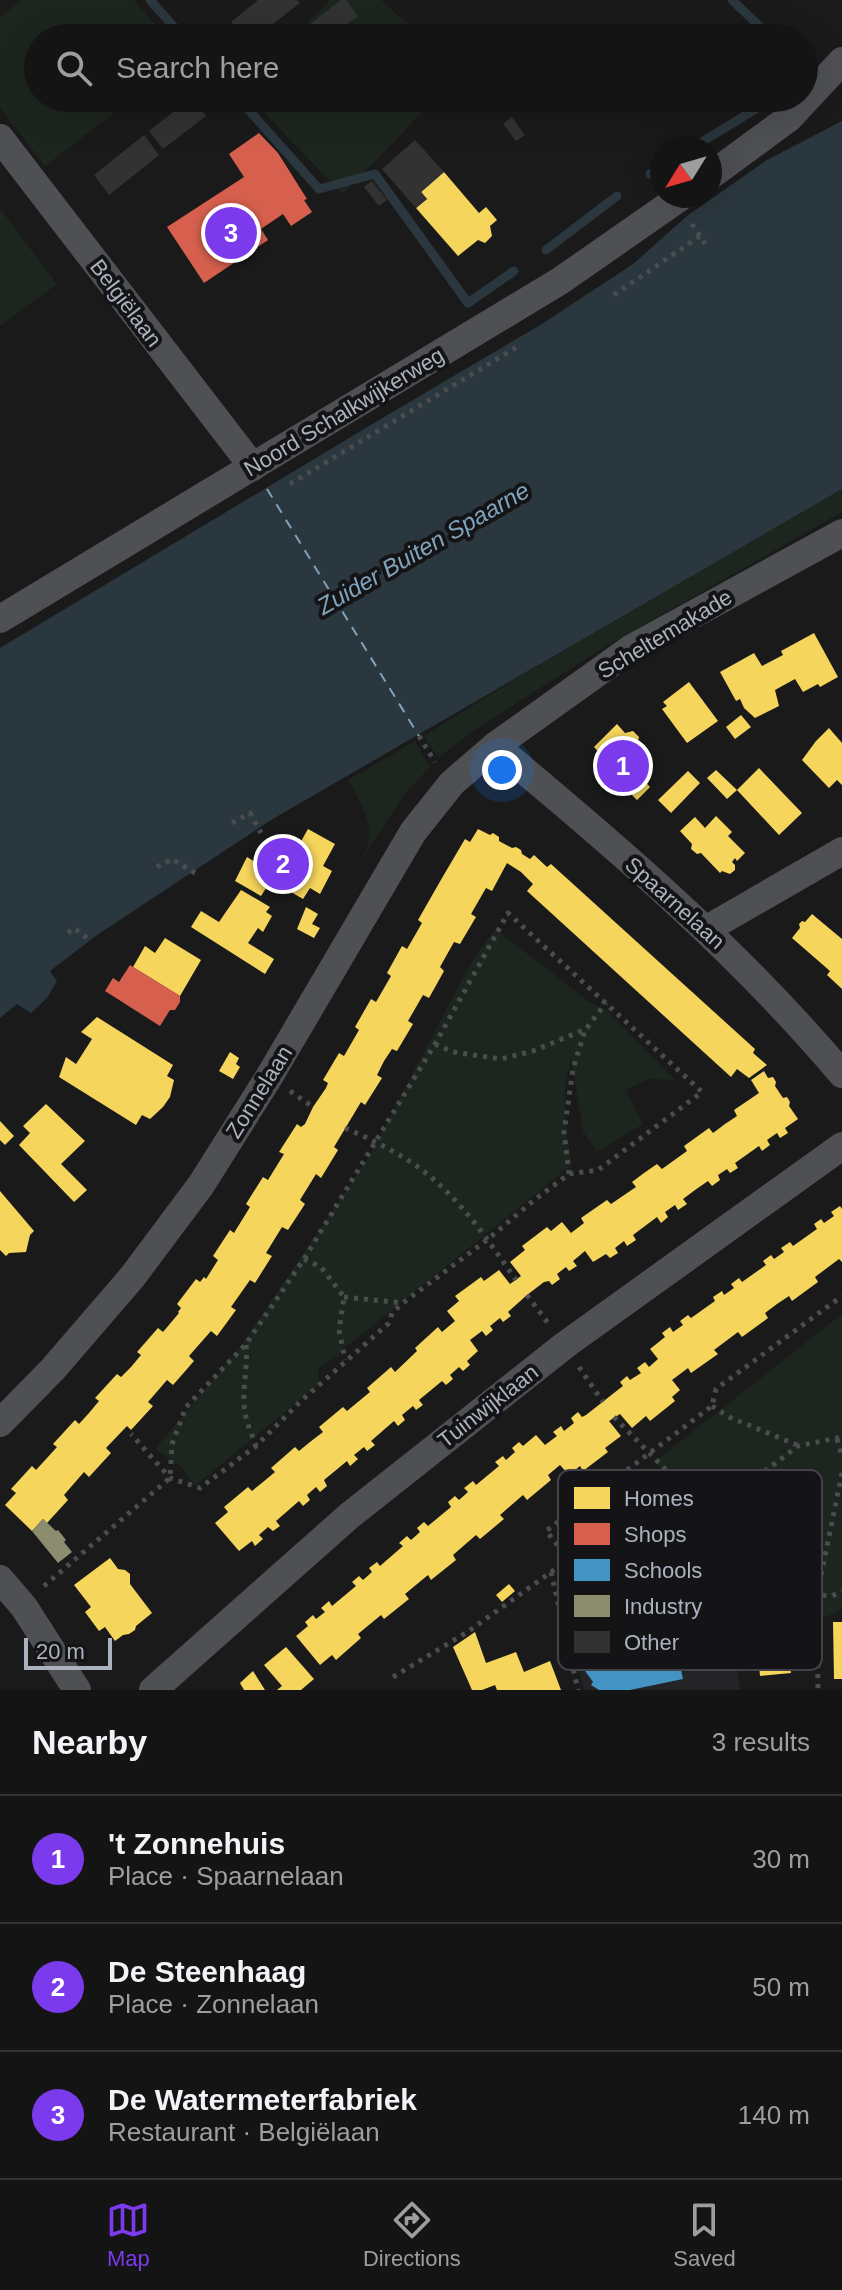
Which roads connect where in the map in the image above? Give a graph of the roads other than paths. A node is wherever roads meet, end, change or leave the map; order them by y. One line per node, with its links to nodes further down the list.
1 (842, 61): 2 (street)
2 (818, 87)
3 (795, 112): 5 (street)
4 (0, 138): 7 (street, Belgiëlaan)
5 (722, 167)
6 (681, 208): 7 (street, Noord Schalkwijkerweg)
7 (253, 467): 9 (street, Noord Schalkwijkerweg)
8 (842, 533): 10 (street, Scheltemakade)
9 (0, 619)
10 (495, 746): 12 (street, Spaarnelaan); 15 (street, Zonnelaan)
11 (842, 851): 12 (street)
12 (707, 929): 13 (street, Spaarnelaan)
13 (842, 1074)
14 (842, 1146): 18 (street, Tuinwijklaan)
15 (0, 1423)
16 (0, 1579): 17 (street)
17 (77, 1690)
18 (153, 1690)

